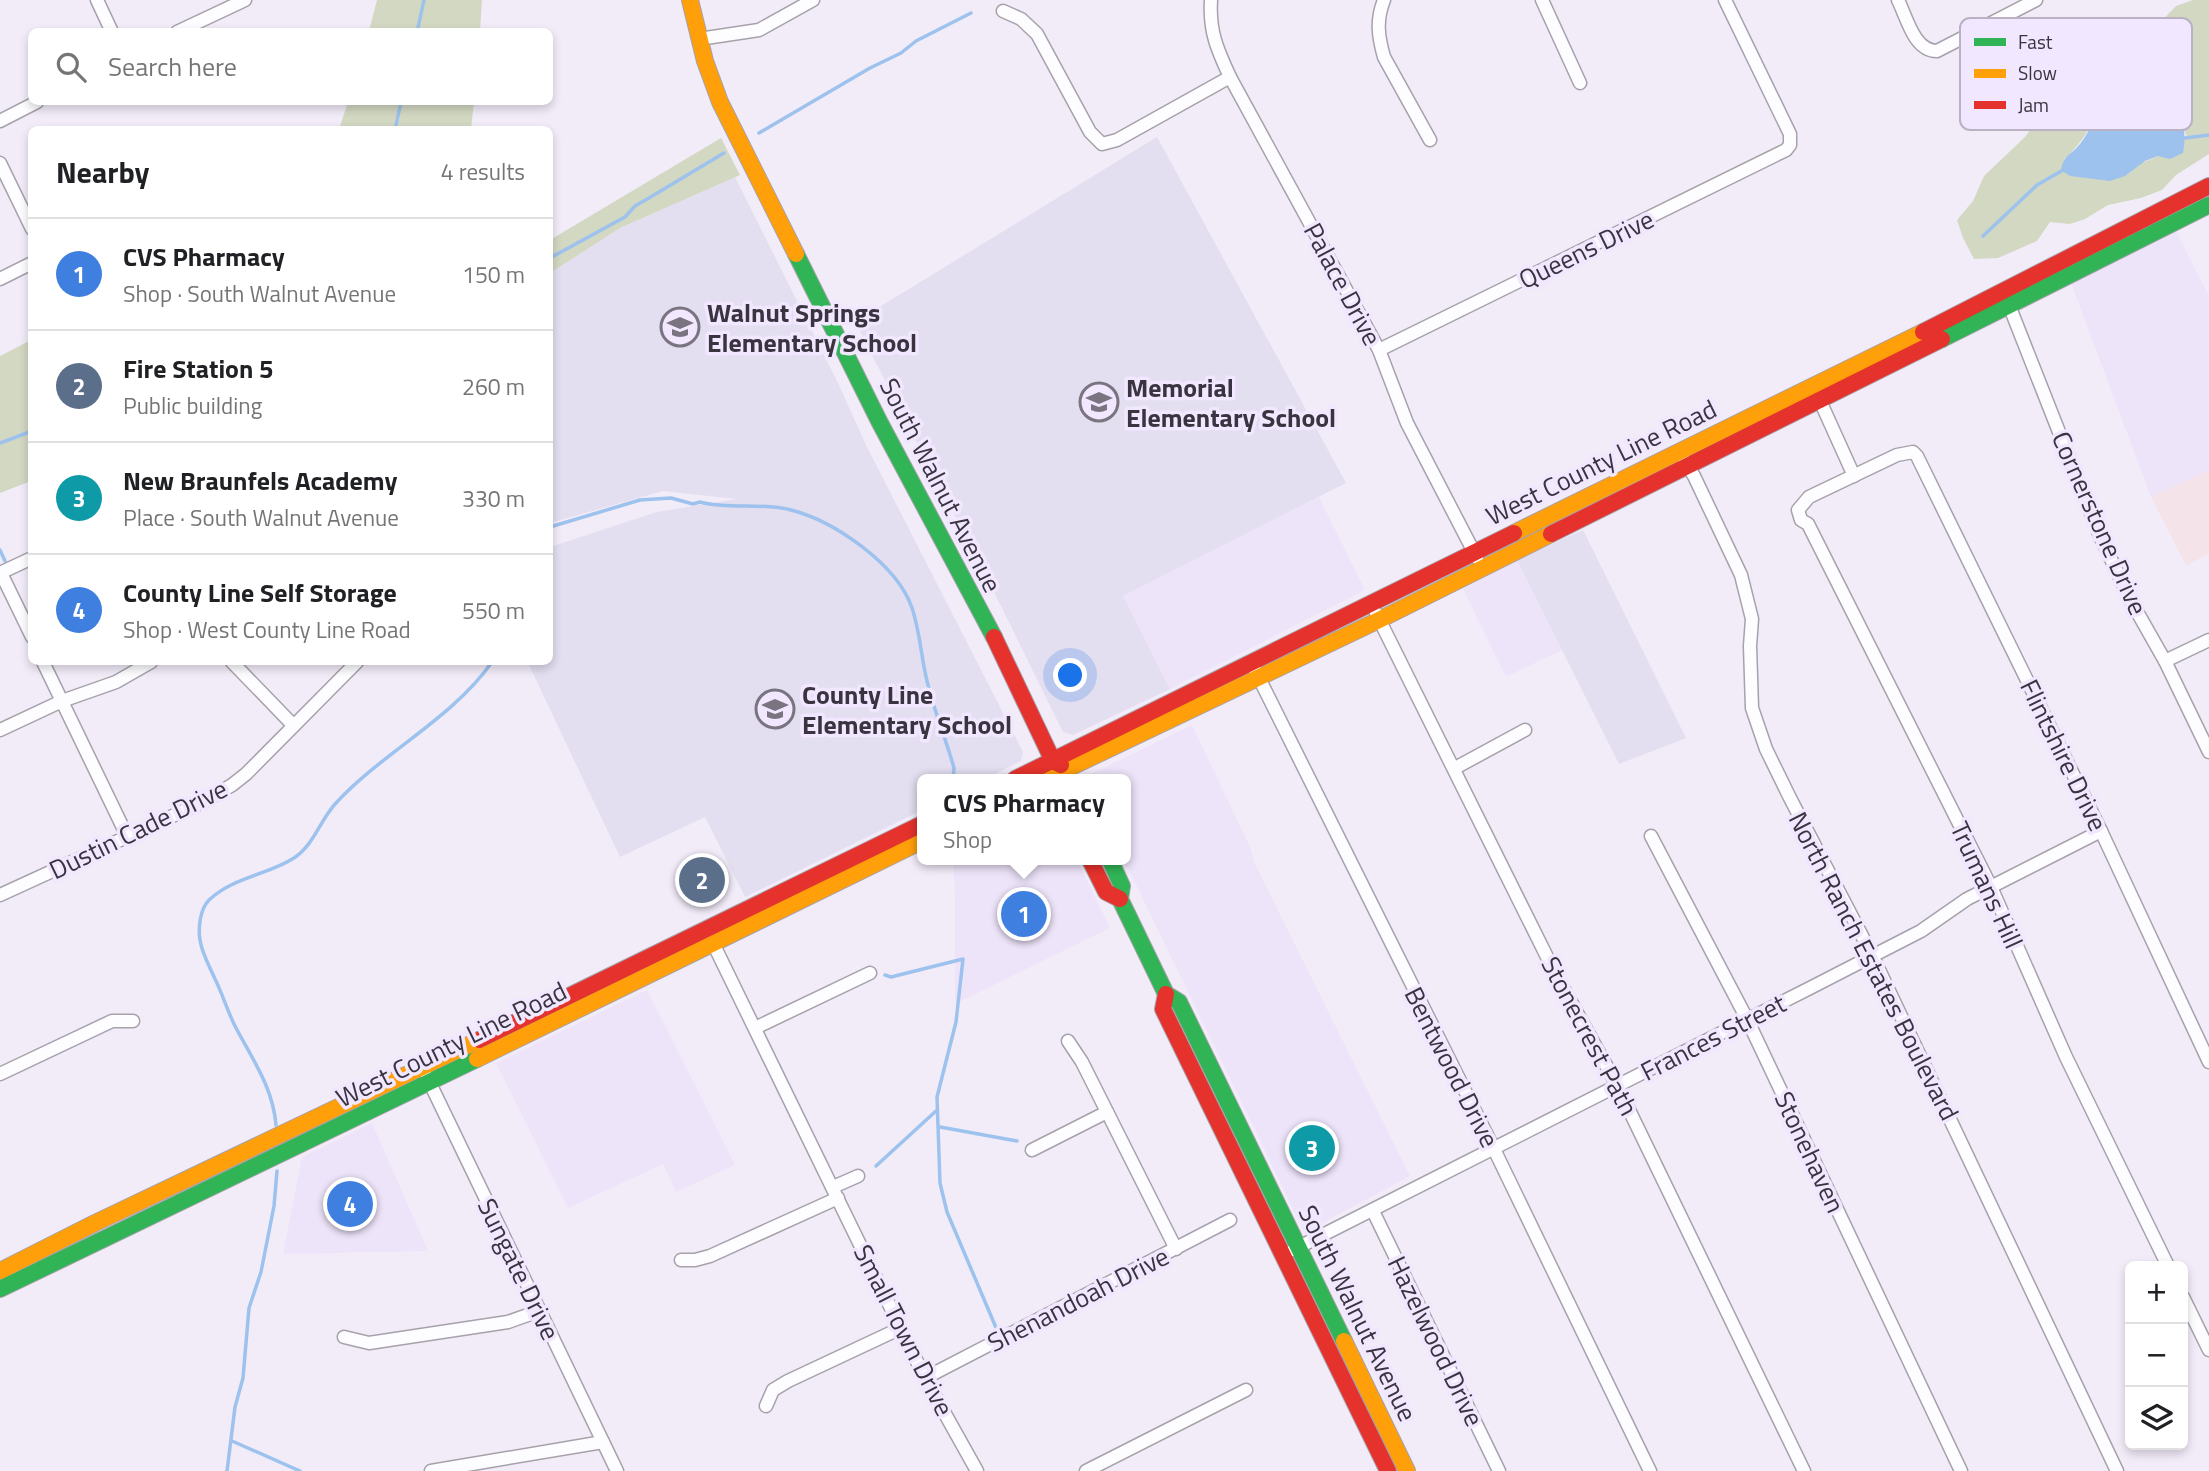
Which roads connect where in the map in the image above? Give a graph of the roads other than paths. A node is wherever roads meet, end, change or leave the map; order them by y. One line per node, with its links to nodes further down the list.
1 (97, 0): 13 (street)
2 (245, 0): 14 (street)
3 (690, 0): 15 (main road, South Walnut Avenue)
4 (813, 0): 15 (street)
5 (1211, 0): 17 (street, Palace Drive)
6 (1384, 0): 21 (street)
7 (1542, 0): 18 (street)
8 (1725, 0): 29 (street, Queens Drive)
9 (1898, 0): 16 (street)
10 (2036, 0): 12 (street)
11 (1003, 11): 17 (street)
12 (2001, 18)
13 (110, 28)
14 (186, 28)
15 (699, 39): 54 (main road, South Walnut Avenue)
16 (1960, 39)
17 (1230, 77): 29 (street, Palace Drive)
18 (1580, 83)
19 (31, 105): 20 (street)
20 (0, 121)
21 (1430, 140)
22 (0, 163): 25 (street)
23 (2209, 186): 28 (main road, West County Line Road)
24 (2209, 205): 28 (main road, West County Line Road)
25 (28, 221)
26 (28, 265): 27 (street)
27 (0, 279)
28 (2006, 297): 30 (main road, West County Line Road); 42 (street, Cornerstone Drive)
29 (1379, 350): 34 (street, Palace Drive)
30 (1816, 392): 31 (main road, West County Line Road); 32 (main road, West County Line Road); 33 (street)
31 (1678, 451): 32 (street, North Ranch Estates Boulevard); 34 (main road, West County Line Road)
32 (1688, 465): 36 (main road, West County Line Road); 67 (street, North Ranch Estates Boulevard)
33 (1854, 476): 57 (street, Flintshire Drive); 63 (street, Trumans Hill)
34 (1474, 552): 36 (street, Palace Drive); 38 (main road, West County Line Road)
35 (28, 560): 37 (street)
36 (1482, 569): 39 (main road, West County Line Road)
37 (1, 573): 40 (street)
38 (1372, 604): 39 (street, Stonecrest Path); 47 (main road, West County Line Road)
39 (1379, 620): 47 (main road, West County Line Road); 53 (street, Stonecrest Path)
40 (28, 629)
41 (2209, 640): 42 (street)
42 (2165, 661): 52 (street, Cornerstone Drive)
43 (44, 665): 48 (street)
44 (146, 665): 48 (street)
45 (235, 665): 49 (street)
46 (354, 665): 49 (street, Dustin Cade Drive)
47 (1255, 671): 54 (main road, West County Line Road); 81 (street, Bentwood Drive)
48 (62, 701): 50 (street); 58 (street)
49 (292, 724): 58 (street, Dustin Cade Drive)
50 (0, 730)
51 (1525, 730): 53 (street)
52 (2209, 752)
53 (1455, 768): 78 (street, Stonecrest Path)
54 (1064, 769): 55 (main road, West County Line Road)
55 (1040, 774)
56 (917, 827): 66 (main road, West County Line Road)
57 (2101, 831): 63 (street, Frances Street); 74 (street, Flintshire Drive)
58 (127, 836): 64 (street, Dustin Cade Drive)
59 (1651, 836): 70 (street, Stonehaven)
60 (917, 843): 66 (main road, West County Line Road)
61 (1092, 865): 65 (main road, South Walnut Avenue)
62 (1112, 865): 65 (main road, South Walnut Avenue)
63 (1991, 887): 67 (street, Frances Street); 91 (street, Trumans Hill)
64 (0, 895)
65 (1120, 899): 69 (main road, South Walnut Avenue)
66 (711, 937): 72 (street, Small Town Drive); 75 (main road, West County Line Road); 77 (main road, West County Line Road)
67 (1872, 955): 70 (street, Frances Street); 113 (street, North Ranch Estates Boulevard)
68 (870, 974): 72 (street)
69 (1166, 994): 87 (main road, South Walnut Avenue); 89 (main road, South Walnut Avenue)
70 (1747, 1018): 78 (street, Frances Street); 112 (street, Stonehaven)
71 (133, 1021): 76 (street)
72 (755, 1028): 84 (street, Small Town Drive)
73 (1068, 1041): 79 (street)
74 (2209, 1062)
75 (422, 1067): 77 (street, Sungate Drive); 80 (main road, West County Line Road)
76 (0, 1074)
77 (429, 1082): 80 (main road, West County Line Road); 95 (street, Sungate Drive)
78 (1617, 1085): 81 (street, Frances Street); 111 (street, Stonecrest Path)
79 (1107, 1112): 82 (street); 88 (street)
80 (308, 1131): 92 (main road, West County Line Road); 93 (main road, West County Line Road)
81 (1493, 1147): 85 (street, Frances Street); 110 (street, Bentwood Drive)
82 (1032, 1150)
83 (858, 1176): 84 (street)
84 (835, 1193): 90 (street); 96 (street, Small Town Drive)
85 (1373, 1210): 87 (street, Frances Street); 109 (street, Hazelwood Drive)
86 (1230, 1220): 88 (street, Shenandoah Drive)
87 (1299, 1248): 89 (street, Frances Street); 108 (main road, South Walnut Avenue)
88 (1176, 1249): 99 (street, Shenandoah Drive)
89 (1283, 1254): 107 (main road, South Walnut Avenue)
90 (681, 1260)
91 (2166, 1261)
92 (0, 1271)
93 (0, 1289)
94 (2188, 1307): 98 (street)
95 (539, 1311): 97 (street); 102 (street, Sungate Drive)
96 (901, 1328): 99 (street, Small Town Drive); 101 (street)
97 (344, 1337)
98 (2209, 1350)
99 (925, 1378): 105 (street, Small Town Drive)
100 (1246, 1390): 106 (street)
101 (766, 1406)
102 (603, 1442): 103 (street); 104 (street, Sungate Drive)
103 (431, 1471)
104 (617, 1471)
105 (977, 1471)
106 (1086, 1471)
107 (1388, 1471)
108 (1407, 1471)
109 (1499, 1471)
110 (1650, 1471)
111 (1804, 1471)
112 (1961, 1471)
113 (2117, 1471)

